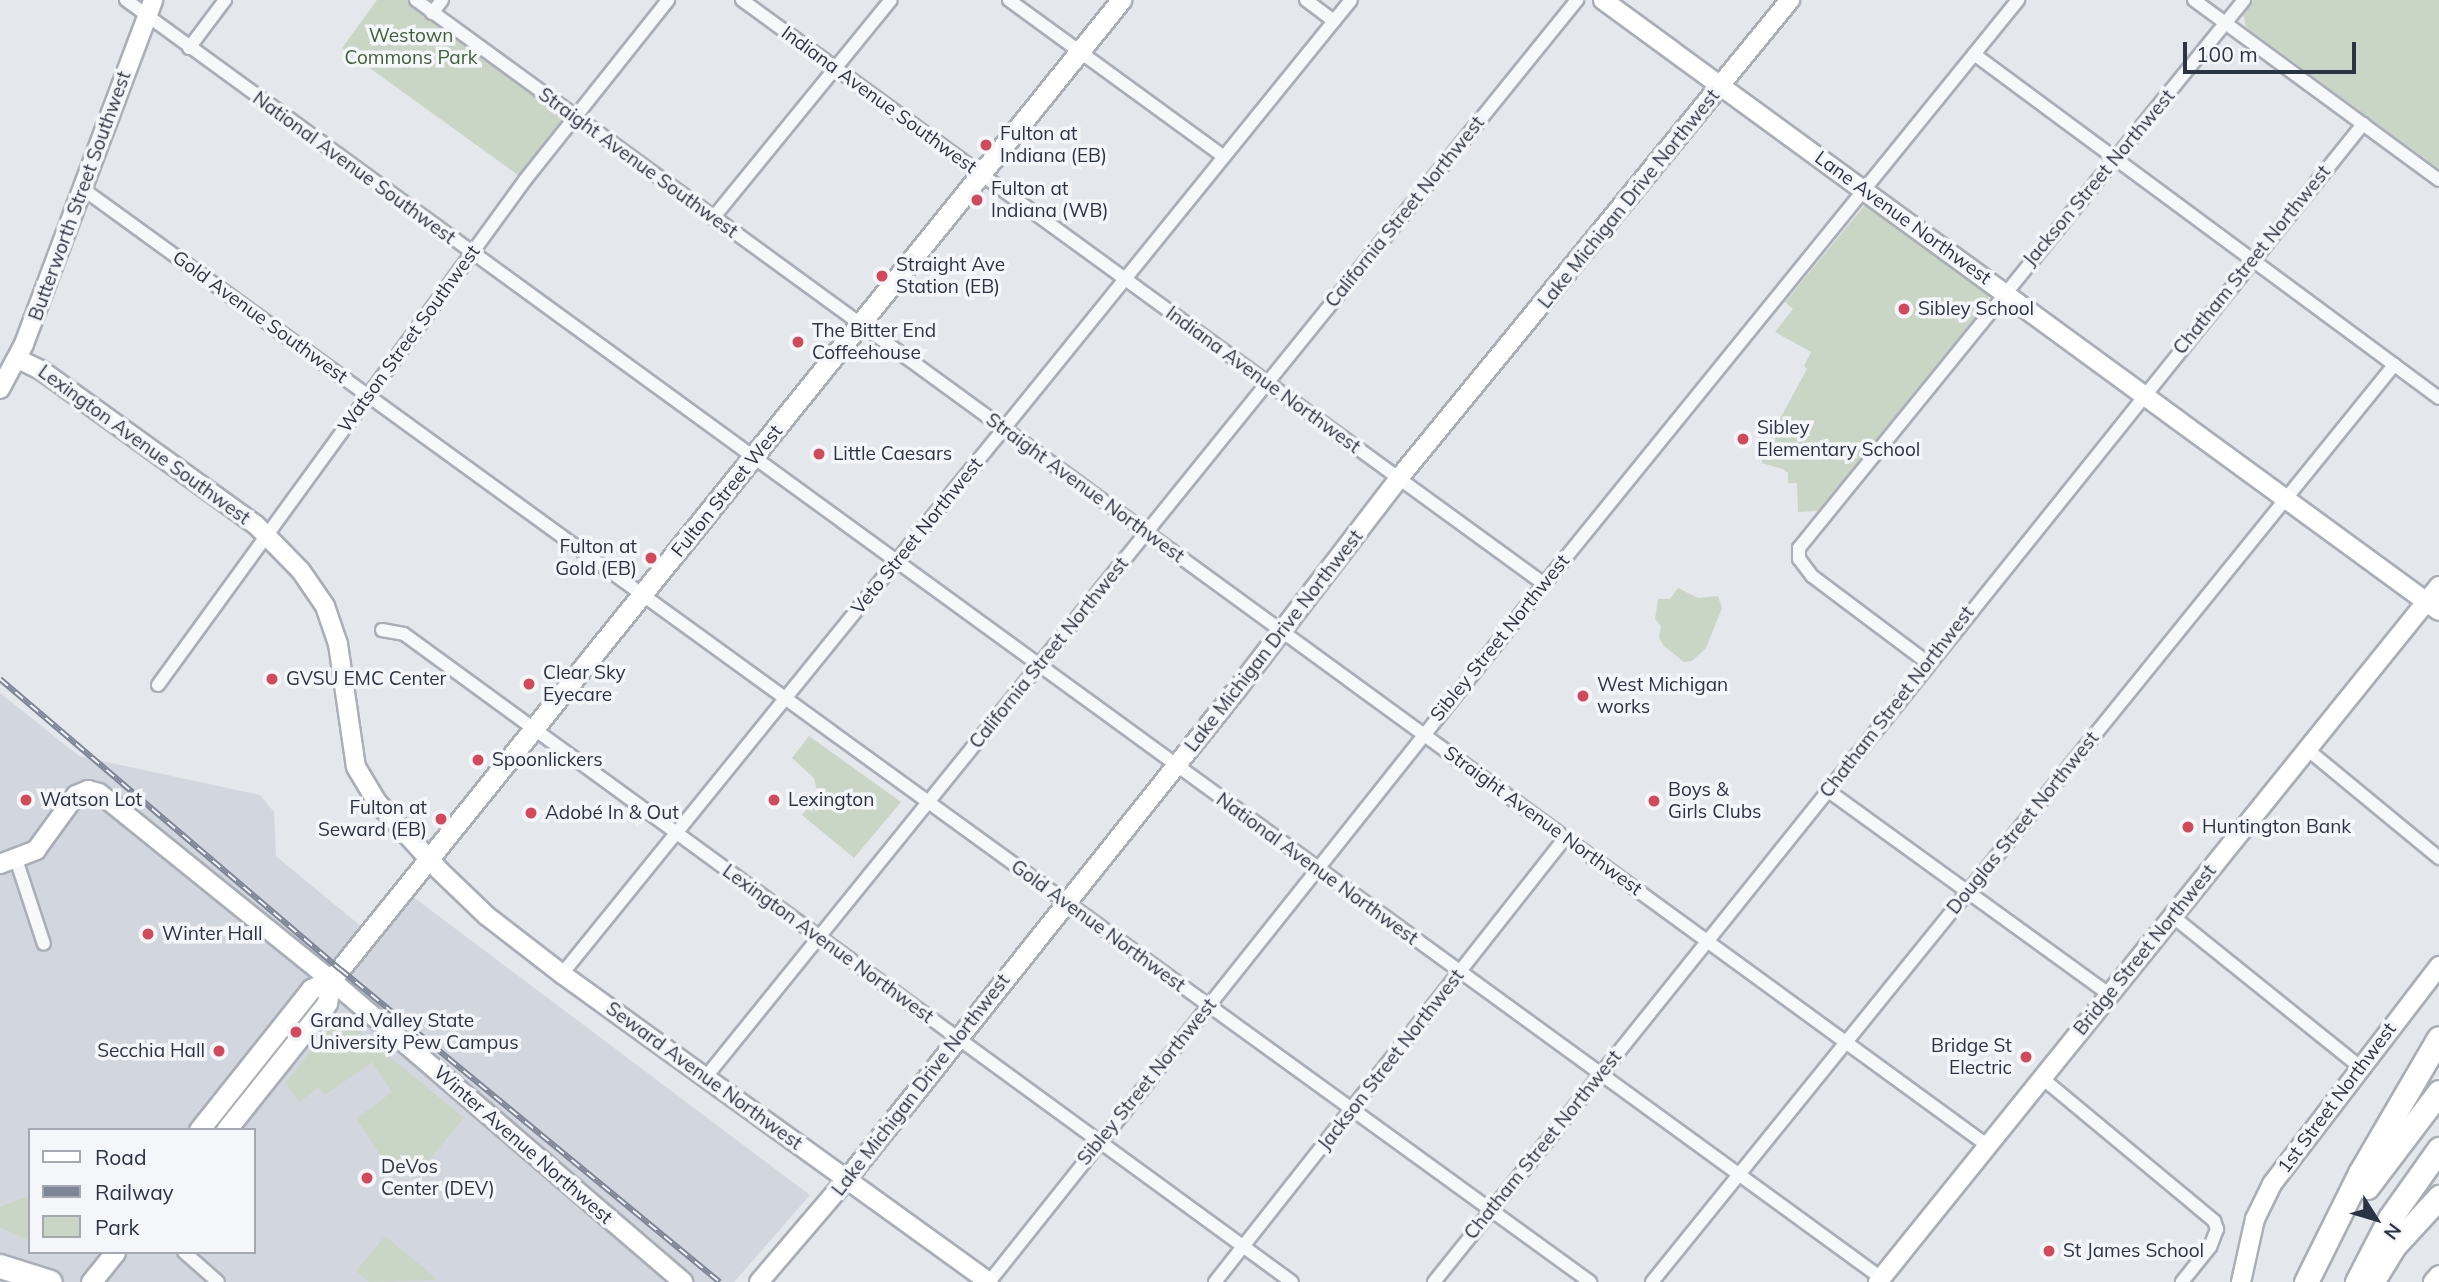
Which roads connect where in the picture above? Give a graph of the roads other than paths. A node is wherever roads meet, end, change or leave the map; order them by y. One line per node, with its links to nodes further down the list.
1 (126, 0): 18 (street, National Avenue Southwest)
2 (225, 0): 22 (street)
3 (416, 0): 19 (street, Straight Avenue Southwest)
4 (442, 0): 19 (street)
5 (668, 0): 27 (street, Watson Street Southwest)
6 (742, 0): 25 (street, Indiana Avenue Southwest)
7 (891, 0): 25 (street)
8 (1010, 0): 23 (street)
9 (1121, 0): 23 (main road, Fulton Street West)
10 (1306, 0): 20 (street)
11 (1351, 0): 20 (street, Veto Street Northwest)
12 (1577, 0): 43 (street, California Street Northwest)
13 (1603, 0): 26 (street, Lane Avenue Northwest)
14 (1790, 0): 26 (street, Lake Michigan Drive Northwest)
15 (2018, 0): 24 (street, Sibley Street Northwest)
16 (2194, 0): 21 (street)
17 (2244, 0): 21 (street, Jackson Street Northwest)
18 (150, 8): 22 (street, National Avenue Southwest); 33 (street, Butterworth Street Southwest)
19 (432, 13): 27 (street, Straight Avenue Southwest)
20 (1334, 21): 29 (street, Veto Street Northwest)
21 (2226, 23): 28 (street); 30 (street, Jackson Street Northwest)
22 (190, 48): 36 (street, National Avenue Southwest)
23 (1080, 51): 29 (street); 31 (main road, Fulton Street West)
24 (1974, 54): 30 (street); 34 (street, Sibley Street Northwest)
25 (836, 68): 31 (street, Indiana Avenue Southwest); 35 (street)
26 (1721, 86): 34 (street, Lane Avenue Northwest); 50 (street, Lake Michigan Drive Northwest)
27 (573, 115): 35 (street, Straight Avenue Southwest); 36 (street, Watson Street Southwest)
28 (2363, 124): 32 (street); 37 (street, Chatham Street Northwest)
29 (1224, 157): 38 (street, Veto Street Northwest)
30 (2116, 160): 37 (street); 39 (street, Jackson Street Northwest)
31 (982, 175): 38 (street, Indiana Avenue Northwest); 40 (main road, Fulton Street West)
32 (2439, 180)
33 (83, 189): 41 (street, Butterworth Street Southwest); 45 (street, Gold Avenue Southwest)
34 (1865, 190): 39 (street, Lane Avenue Northwest); 55 (street, Sibley Street Northwest)
35 (713, 218): 40 (street, Straight Avenue Southwest)
36 (471, 255): 45 (street, Watson Street Southwest); 49 (street, National Avenue Southwest)
37 (2253, 261): 42 (street); 46 (street, Chatham Street Northwest)
38 (1125, 279): 43 (street, Indiana Avenue Northwest); 48 (street, Veto Street Northwest)
39 (2005, 292): 46 (street, Lane Avenue Northwest); 61 (street, Jackson Street Northwest)
40 (861, 325): 48 (street, Straight Avenue Northwest); 49 (main road, Fulton Street West)
41 (18, 359): 44 (street, Butterworth Street Southwest); 53 (street, Lexington Avenue Southwest)
42 (2394, 365): 47 (street); 51 (street, Douglas Street Northwest)
43 (1267, 383): 50 (street, Indiana Avenue Northwest); 52 (street, California Street Northwest)
44 (0, 388)
45 (367, 395): 53 (street, Watson Street Southwest); 57 (street, Gold Avenue Southwest)
46 (2143, 395): 51 (street, Lane Avenue Northwest); 61 (street, Chatham Street Northwest)
47 (2439, 398)
48 (1003, 430): 52 (street, Straight Avenue Northwest); 54 (street, Veto Street Northwest)
49 (752, 459): 54 (street, National Avenue Northwest); 57 (main road, Fulton Street West)
50 (1399, 478): 55 (street, Indiana Avenue Northwest); 60 (street, Lake Michigan Drive Northwest)
51 (2284, 499): 58 (street, Lane Avenue Northwest); 77 (street, Douglas Street Northwest)
52 (1147, 532): 60 (street, Straight Avenue Northwest); 62 (street, California Street Northwest)
53 (268, 535): 63 (street, Watson Street Southwest); 74 (street, Lexington Avenue Southwest)
54 (894, 564): 62 (street, National Avenue Northwest); 64 (street, Veto Street Northwest)
55 (1544, 584): 66 (street, Sibley Street Northwest)
56 (2439, 586): 58 (street, Bridge Street Northwest)
57 (643, 593): 64 (street, Gold Avenue Northwest); 65 (main road, Fulton Street West)
58 (2432, 607): 67 (street, Bridge Street Northwest)
59 (382, 630): 65 (street)
60 (1282, 631): 66 (street, Straight Avenue Northwest); 68 (street, Lake Michigan Drive Northwest)
61 (1928, 663): 69 (street, Chatham Street Northwest)
62 (1037, 668): 68 (street, National Avenue Northwest); 70 (street, California Street Northwest)
63 (158, 685)
64 (785, 699): 70 (street, Gold Avenue Northwest); 71 (street, Veto Street Northwest)
65 (533, 731): 71 (street, Lexington Avenue Northwest); 74 (main road, Fulton Street West)
66 (1424, 734): 72 (street, Straight Avenue Northwest); 76 (street, Sibley Street Northwest)
67 (2308, 750): 73 (street); 79 (street, Bridge Street Northwest)
68 (1175, 767): 76 (street, National Avenue Northwest); 78 (street, Lake Michigan Drive Northwest)
69 (1827, 790): 77 (street); 81 (street, Chatham Street Northwest)
70 (928, 802): 78 (street, Gold Avenue Northwest); 80 (street, California Street Northwest)
71 (676, 834): 80 (street, Lexington Avenue Northwest); 85 (street, Veto Street Northwest)
72 (1566, 838): 81 (street, Straight Avenue Northwest); 84 (street, Jackson Street Northwest)
73 (2439, 858)
74 (428, 860): 85 (street, Seward Avenue Northwest); 86 (main road, Fulton Street West)
75 (8, 861): 82 (street); 86 (street, Winter Avenue Northwest)
76 (1316, 869): 84 (street, National Avenue Northwest); 88 (street, Sibley Street Northwest)
77 (1967, 892): 87 (street); 91 (street, Douglas Street Northwest)
78 (1065, 904): 88 (street, Gold Avenue Northwest); 89 (street, Lake Michigan Drive Northwest)
79 (2171, 915): 87 (street, Bridge Street Northwest); 92 (street)
80 (819, 937): 89 (street, Lexington Avenue Northwest); 94 (street, California Street Northwest)
81 (1707, 941): 91 (street, Straight Avenue Northwest); 93 (street, Chatham Street Northwest)
82 (44, 944)
83 (2439, 966): 92 (street, 1st Street Northwest)
84 (1460, 972): 93 (street, National Avenue Northwest); 97 (street, Jackson Street Northwest)
85 (562, 974): 94 (street, Seward Avenue Northwest)
86 (331, 981): 98 (main road, Fulton Street West); 99 (main road, Fulton Street West); 116 (street, Winter Avenue Northwest)
87 (2109, 994): 95 (street, Bridge Street Northwest)
88 (1208, 1005): 97 (street, Gold Avenue Northwest); 100 (street, Sibley Street Northwest)
89 (957, 1038): 100 (street, Lexington Avenue Northwest); 104 (street, Lake Michigan Drive Northwest)
90 (2439, 1038): 126 (highway)
91 (1846, 1042): 101 (street, Straight Avenue Northwest); 103 (street, Douglas Street Northwest)
92 (2359, 1066): 125 (street, 1st Street Northwest)
93 (1601, 1073): 103 (street, National Avenue Northwest); 106 (street, Chatham Street Northwest)
94 (705, 1078): 104 (street, Seward Avenue Northwest)
95 (2042, 1078): 101 (street, Bridge Street Northwest); 124 (street)
96 (2439, 1092): 127 (highway)
97 (1352, 1110): 106 (street, Gold Avenue Northwest); 107 (street, Jackson Street Northwest)
98 (201, 1128)
99 (228, 1128)
100 (1098, 1142): 107 (street, Lexington Avenue Northwest); 118 (street, Sibley Street Northwest)
101 (1987, 1145): 112 (street, Bridge Street Northwest)
102 (2439, 1149): 128 (highway)
103 (1739, 1175): 112 (street, National Avenue Northwest); 123 (street, Douglas Street Northwest)
104 (847, 1179): 117 (street, Lake Michigan Drive Northwest); 118 (street, Seward Avenue Northwest)
105 (2439, 1197): 129 (highway)
106 (1492, 1209): 121 (street, Chatham Street Northwest); 122 (street, Gold Avenue Northwest)
107 (1244, 1247): 119 (street, Jackson Street Northwest); 120 (street, Lexington Avenue Northwest)
108 (113, 1254): 114 (main road)
109 (186, 1254): 115 (street)
110 (0, 1266): 113 (highway)
111 (2439, 1275): 130 (street)
112 (1880, 1280)
113 (50, 1282)
114 (91, 1282)
115 (218, 1282)
116 (683, 1282)
117 (759, 1282)
118 (989, 1282)
119 (1215, 1282)
120 (1292, 1282)
121 (1434, 1282)
122 (1590, 1282)
123 (1652, 1282)
124 (2182, 1282)
125 (2241, 1282)
126 (2306, 1282)
127 (2317, 1282)
128 (2357, 1282)
129 (2372, 1282)
130 (2433, 1282)

